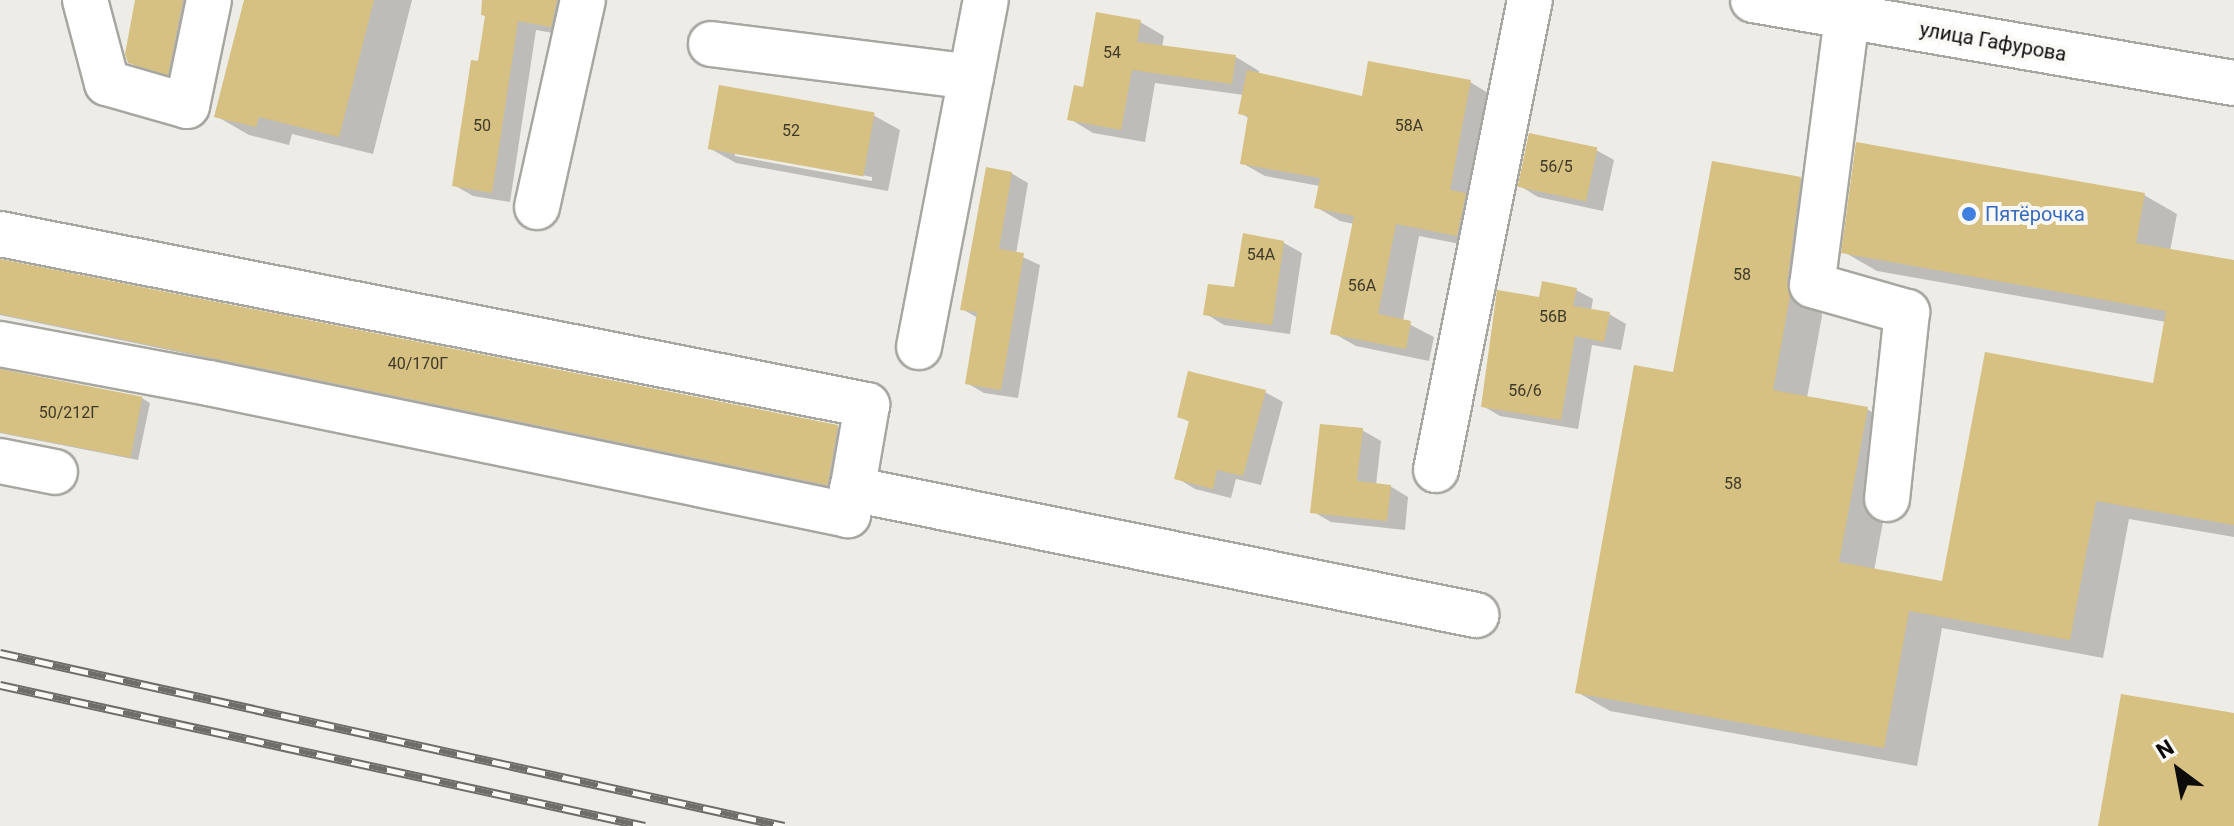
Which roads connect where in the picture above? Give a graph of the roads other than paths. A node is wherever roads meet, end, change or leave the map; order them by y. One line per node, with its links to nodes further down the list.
1 (85, 0): 2 (main road)
2 (209, 0)
3 (583, 0): 11 (main road)
4 (986, 0): 9 (main road)
5 (1530, 0): 16 (main road)
6 (1753, 0): 7 (main road, улица Гафурова)
7 (1847, 17): 10 (main road, улица Гафурова); 19 (main road)
8 (711, 44): 9 (main road)
9 (971, 77): 14 (main road)
10 (2234, 83)
11 (537, 207)
12 (0, 234): 18 (main road)
13 (0, 344): 18 (main road)
14 (919, 347)
15 (0, 461): 17 (main road)
16 (1436, 470)
17 (55, 472)
18 (852, 489): 20 (main road)
19 (1887, 499)
20 (1476, 615)

